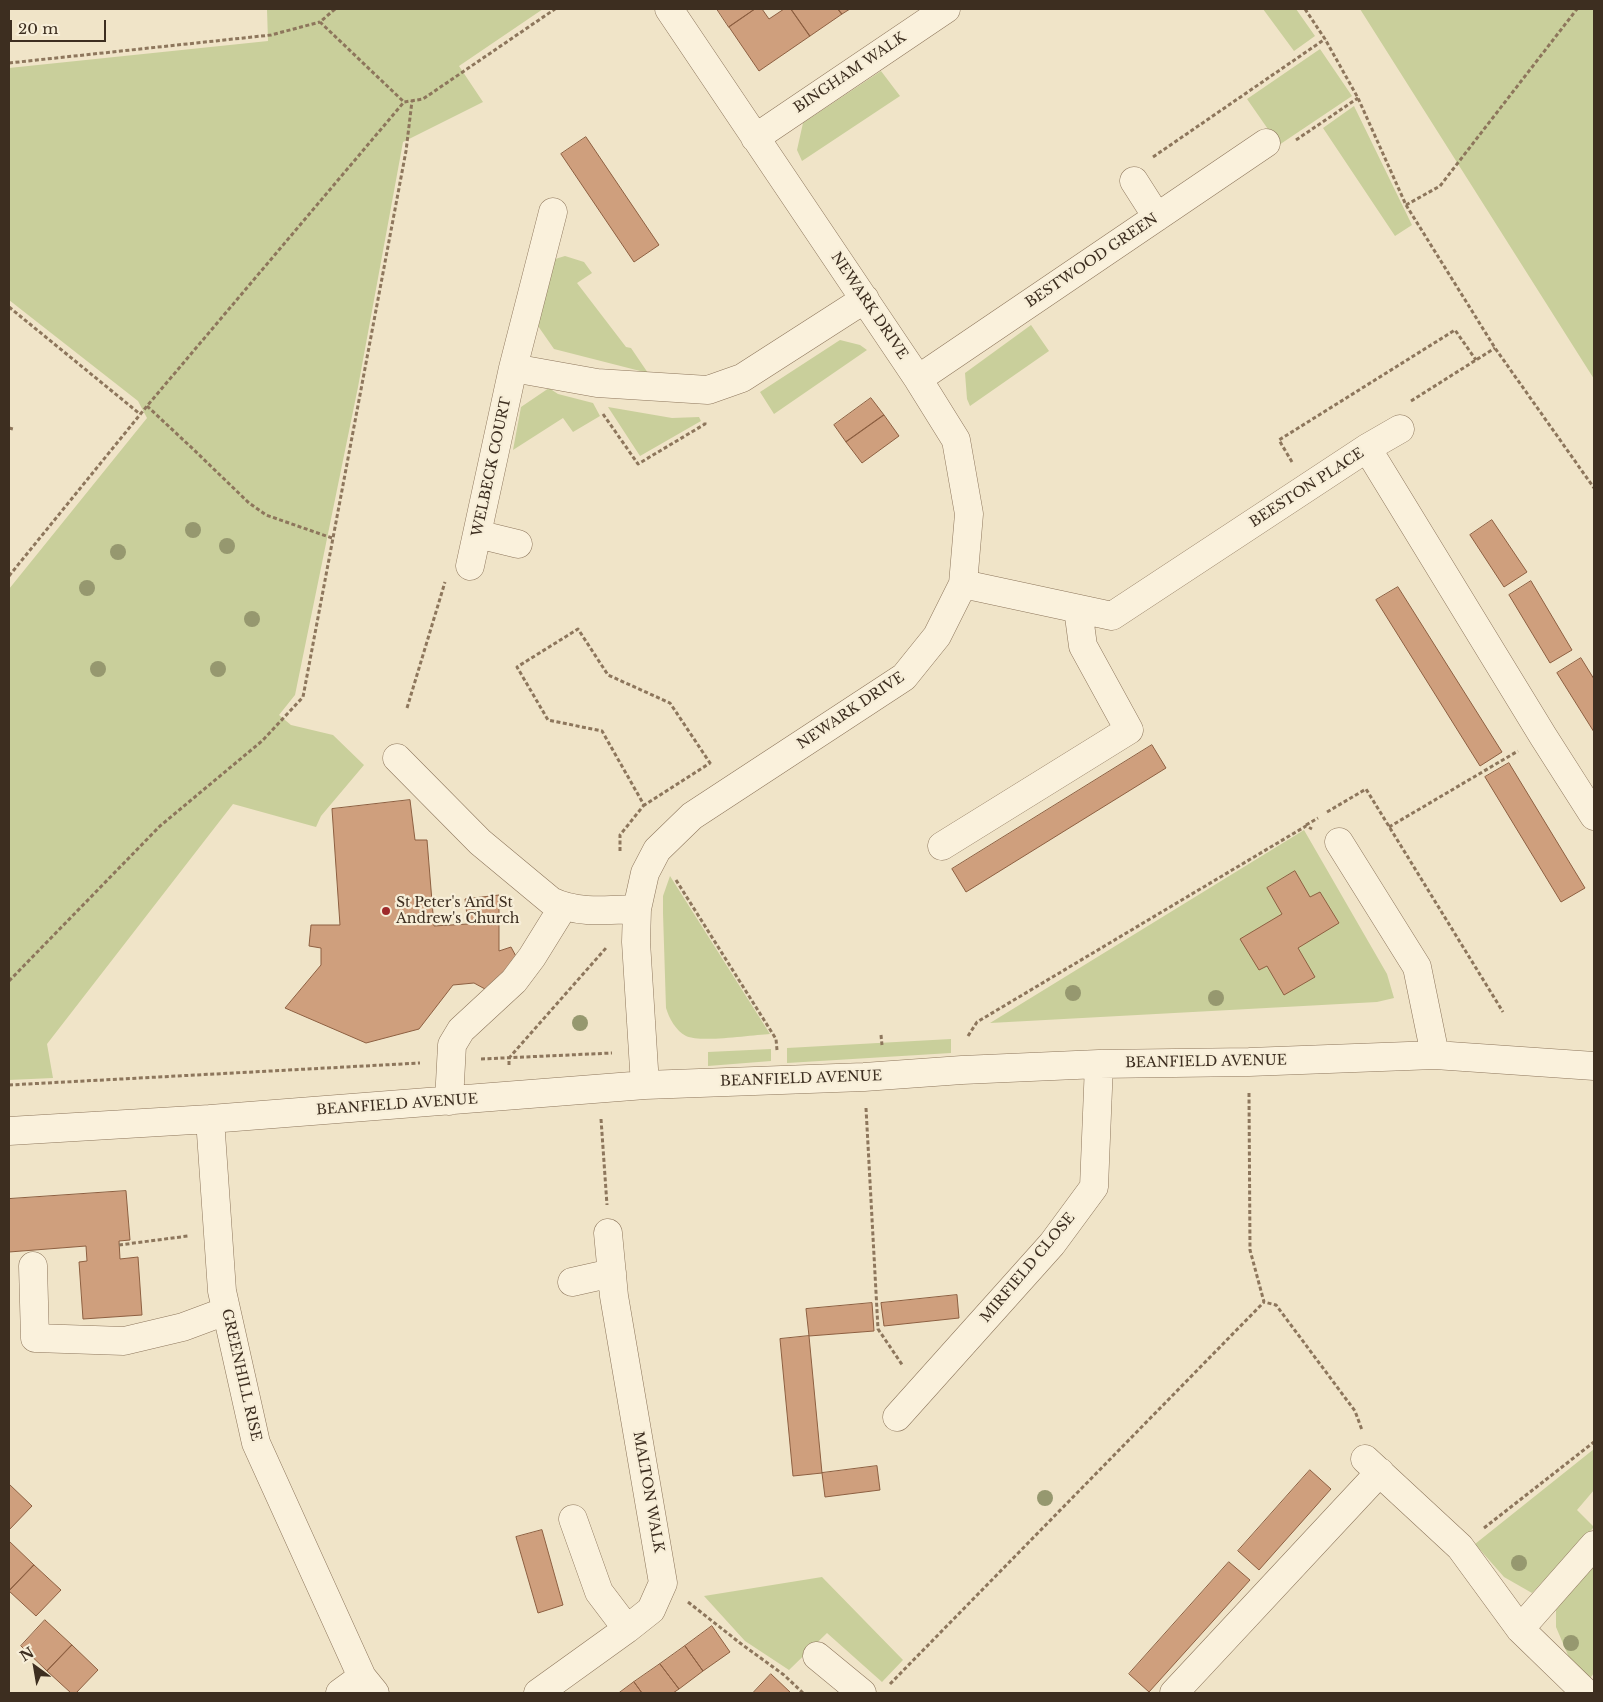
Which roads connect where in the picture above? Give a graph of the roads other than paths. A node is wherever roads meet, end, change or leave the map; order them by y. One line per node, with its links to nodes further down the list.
1 (669, 9): 3 (street, NEWARK DRIVE)
2 (946, 9): 3 (street, BINGHAM WALK)
3 (755, 138): 8 (street, NEWARK DRIVE)
4 (1266, 143): 7 (street, BESTWOOD GREEN)
5 (1140, 171): 7 (street)
6 (553, 212): 9 (street, WELBECK COURT)
7 (1157, 217): 10 (street, BESTWOOD GREEN)
8 (865, 299): 9 (street); 10 (street, NEWARK DRIVE)
9 (513, 368): 13 (street, WELBECK COURT)
10 (918, 379): 16 (street, NEWARK DRIVE)
11 (1400, 429): 12 (street)
12 (1367, 448): 17 (street, BEESTON PLACE); 19 (street, BEESTON PLACE)
13 (477, 534): 14 (street); 15 (street, WELBECK COURT)
14 (518, 544)
15 (470, 566)
16 (963, 584): 17 (street, BEESTON PLACE); 23 (street, NEWARK DRIVE)
17 (1078, 609): 21 (street)
18 (397, 758): 22 (street)
19 (1594, 816)
20 (1339, 842): 24 (street)
21 (942, 846)
22 (563, 907): 23 (street); 28 (street)
23 (637, 910): 27 (street)
24 (1436, 1055): 25 (street, BEANFIELD AVENUE); 26 (street, BEANFIELD AVENUE)
25 (1099, 1064): 27 (street, BEANFIELD AVENUE); 36 (street, MIRFIELD CLOSE)
26 (1594, 1066)
27 (646, 1085): 28 (street, BEANFIELD AVENUE)
28 (450, 1102): 29 (street, BEANFIELD AVENUE)
29 (210, 1120): 30 (street, BEANFIELD AVENUE); 35 (street, GREENHILL RISE)
30 (9, 1131)
31 (608, 1233): 33 (street, MALTON WALK)
32 (33, 1266): 35 (street)
33 (612, 1273): 34 (street); 39 (street, MALTON WALK)
34 (572, 1282)
35 (226, 1311): 42 (street, GREENHILL RISE)
36 (897, 1417)
37 (573, 1519): 39 (street)
38 (1594, 1545): 40 (street)
39 (627, 1629): 46 (street)
40 (1520, 1629): 47 (street); 48 (street)
41 (817, 1656): 43 (street)
42 (369, 1685): 45 (street)
43 (831, 1685): 44 (street)
44 (874, 1691)
45 (340, 1693)
46 (538, 1693)
47 (1174, 1693)
48 (1586, 1693)

